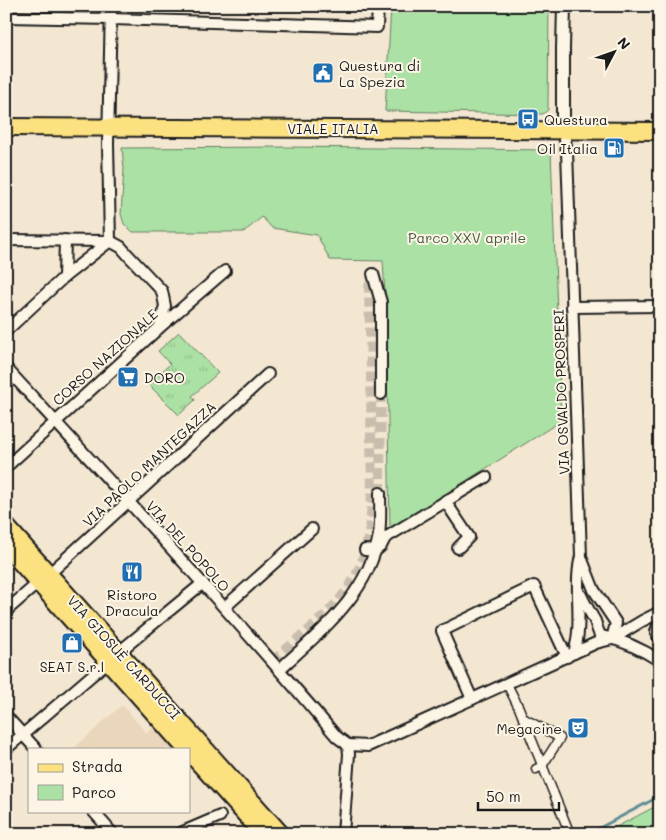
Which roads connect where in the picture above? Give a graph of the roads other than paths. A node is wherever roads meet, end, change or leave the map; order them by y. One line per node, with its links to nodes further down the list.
1 (111, 6): 5 (street)
2 (378, 6): 5 (street)
3 (564, 6): 8 (street)
4 (6, 17): 5 (street)
5 (111, 19): 7 (street)
6 (6, 127): 7 (main road, VIALE ITALIA)
7 (108, 127): 8 (main road, VIALE ITALIA); 12 (street)
8 (563, 129): 9 (main road, VIALE ITALIA); 17 (street, VIA OSVALDO PROSPERI)
9 (660, 131)
10 (6, 240): 11 (street)
11 (65, 240): 12 (street); 15 (street)
12 (110, 241): 15 (street); 18 (street)
13 (225, 271): 18 (street, CORSO NAZIONALE)
14 (373, 274): 22 (street)
15 (64, 277): 19 (street)
16 (660, 306): 17 (street)
17 (572, 307): 34 (street, VIA OSVALDO PROSPERI)
18 (160, 327): 23 (street, CORSO NAZIONALE)
19 (6, 331)
20 (6, 368): 23 (street, VIA DEL POPOLO)
21 (268, 374): 28 (street, VIA PAOLO MANTEGAZZA)
22 (380, 394)
23 (55, 422): 24 (street, CORSO NAZIONALE); 28 (street, VIA DEL POPOLO)
24 (6, 467)
25 (486, 477): 27 (street)
26 (380, 493): 33 (street)
27 (445, 501): 32 (street); 33 (street)
28 (129, 502): 35 (street, VIA PAOLO MANTEGAZZA); 36 (street, VIA DEL POPOLO)
29 (6, 526): 35 (main road, VIA GIOSUÈ CARDUCCI)
30 (312, 529): 38 (street)
31 (6, 546): 35 (main road, VIA GIOSUÈ CARDUCCI)
32 (458, 548)
33 (370, 551): 47 (street)
34 (581, 556): 37 (street, VIA OSVALDO PROSPERI); 42 (street)
35 (44, 578): 39 (street, VIA PAOLO MANTEGAZZA); 45 (main road, VIA GIOSUÈ CARDUCCI)
36 (203, 583): 38 (street, VIA DEL POPOLO); 45 (street)
37 (578, 590): 42 (street); 44 (street, VIA OSVALDO PROSPERI)
38 (225, 607): 47 (street, VIA DEL POPOLO)
39 (6, 611)
40 (660, 612): 42 (street)
41 (660, 618): 43 (street)
42 (612, 639): 44 (street); 46 (street)
43 (660, 640)
44 (571, 655): 48 (street); 49 (street)
45 (114, 657): 52 (street); 55 (main road, VIA GIOSUÈ CARDUCCI); 64 (main road, VIA GIOSUÈ CARDUCCI)
46 (660, 661)
47 (280, 669): 53 (street, VIA DEL POPOLO)
48 (507, 684): 49 (street); 51 (street)
49 (472, 699): 53 (street)
50 (6, 716): 52 (street)
51 (523, 718): 58 (street); 58 (street)
52 (22, 735): 54 (street); 56 (street)
53 (348, 745): 65 (street)
54 (35, 748)
55 (185, 748)
56 (6, 749)
57 (190, 753): 63 (main road)
58 (539, 767): 66 (street)
59 (94, 812): 61 (street)
60 (220, 816): 62 (street)
61 (114, 834)
62 (178, 834)
63 (263, 834)
64 (281, 834)
65 (343, 834)
66 (570, 834)

